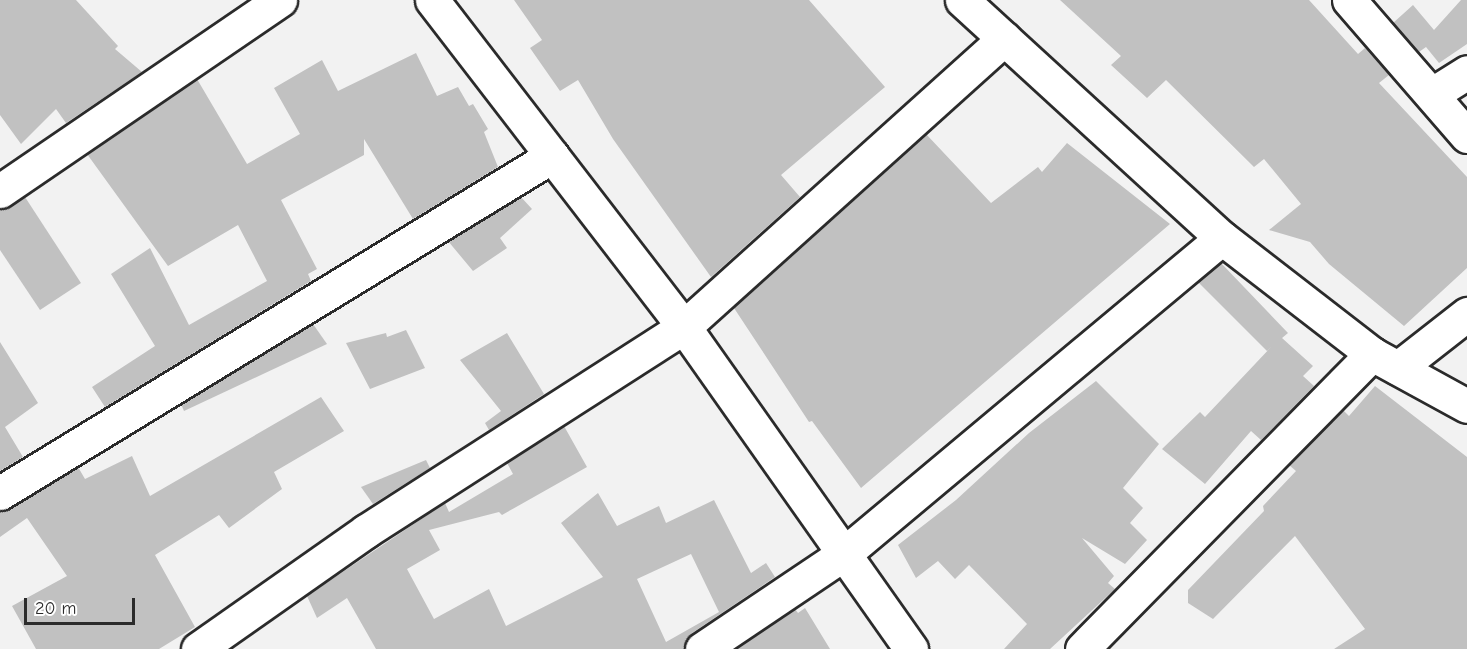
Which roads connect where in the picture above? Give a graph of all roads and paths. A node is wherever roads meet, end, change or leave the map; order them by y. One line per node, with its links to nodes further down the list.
1 (280, 0): 10 (street)
2 (432, 0): 9 (street)
3 (962, 0): 5 (street)
4 (1349, 0): 7 (street)
5 (1004, 39): 11 (street); 13 (street)
6 (1467, 72): 7 (street)
7 (1434, 93): 8 (street)
8 (1467, 136)
9 (552, 156): 13 (street); 16 (street)
10 (0, 191)
11 (1222, 238): 14 (street); 17 (street)
12 (1467, 315): 14 (street)
13 (684, 327): 17 (street); 18 (street)
14 (1385, 361): 15 (street); 21 (street)
15 (1467, 406)
16 (0, 493)
17 (845, 554): 19 (street); 20 (street)
18 (198, 649)
19 (702, 649)
20 (911, 649)
21 (1082, 649)

